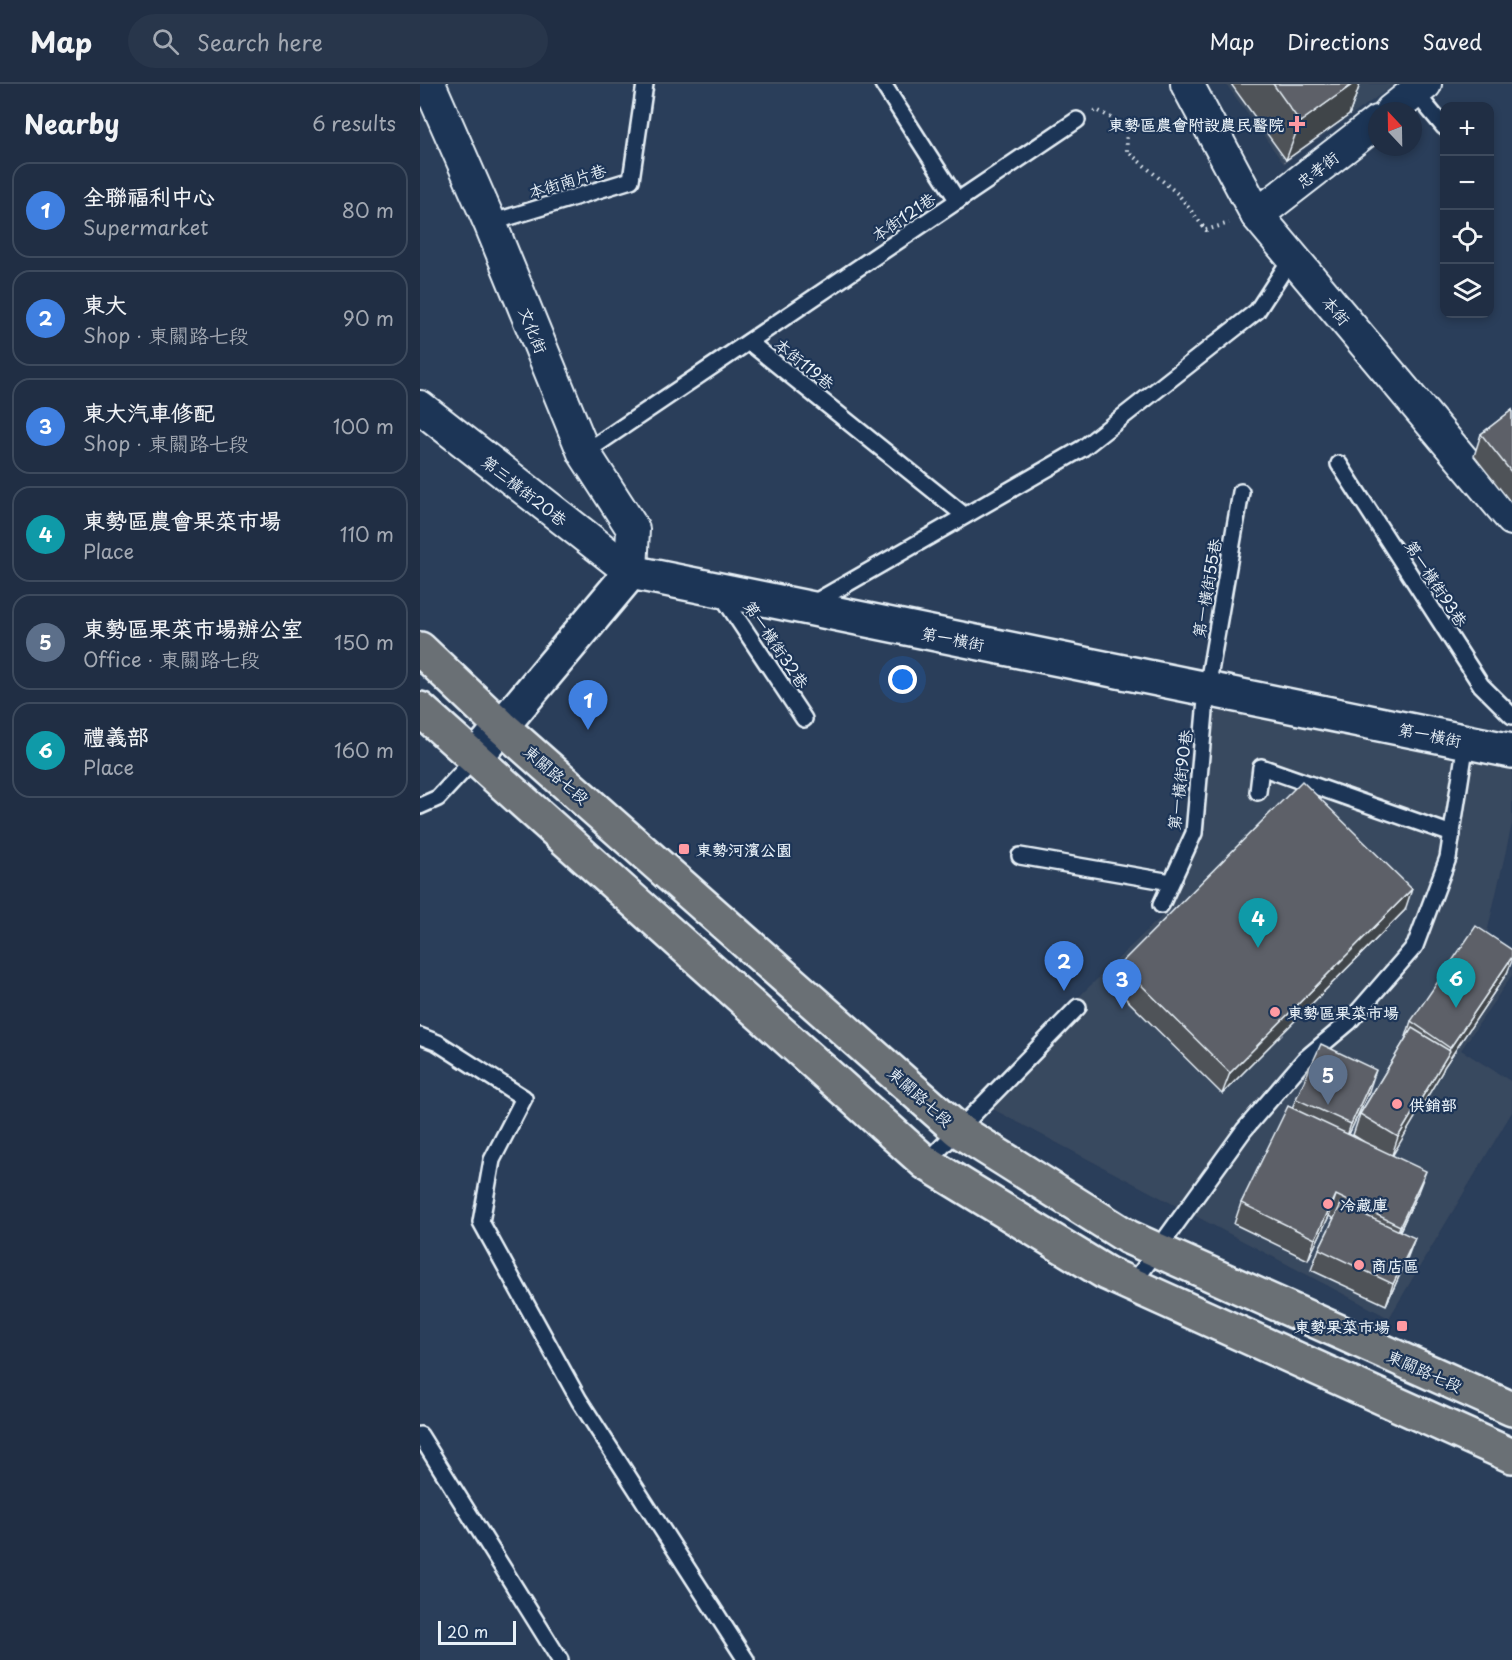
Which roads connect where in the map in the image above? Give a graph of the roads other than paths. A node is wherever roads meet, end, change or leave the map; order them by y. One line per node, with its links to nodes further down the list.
1 (429, 84): 12 (street, 文化街)
2 (645, 84): 12 (lane, 本街南片巷)
3 (883, 84): 10 (lane)
4 (1187, 84): 11 (street, 本街)
5 (1420, 88): 6 (street); 8 (lane)
6 (1402, 102)
7 (1077, 120): 10 (lane, 本街121巷)
8 (1440, 120)
9 (1368, 129): 11 (street, 忠孝街)
10 (958, 201): 14 (lane, 本街121巷)
11 (1257, 215): 13 (street, 本街)
12 (490, 223): 16 (street, 文化街)
13 (1292, 256): 19 (lane); 20 (street, 本街)
14 (749, 342): 16 (lane, 本街119巷); 19 (lane, 本街119巷)
15 (420, 407): 21 (street, 第三橫街20巷)
16 (584, 453): 21 (street, 文化街)
17 (1339, 464): 27 (lane, 第一橫街93巷)
18 (1240, 492): 25 (lane, 第一橫街55巷)
19 (964, 516): 23 (lane)
20 (1512, 519)
21 (631, 572): 22 (street, 第一橫街); 29 (street)
22 (719, 590): 23 (street, 第一橫街); 28 (lane, 第一橫街32巷)
23 (805, 608): 25 (street, 第一橫街)
24 (420, 649): 29 (main road, 東關路七段)
25 (1207, 689): 30 (street, 第一橫街); 37 (lane, 第一橫街90巷)
26 (420, 709): 32 (main road)
27 (1512, 716)
28 (804, 718)
29 (501, 726): 32 (street); 41 (main road, 東關路七段)
30 (1466, 742): 31 (street, 第一橫街); 35 (lane)
31 (1512, 751)
32 (476, 757): 34 (lane); 42 (main road)
33 (1258, 792): 35 (lane)
34 (420, 806)
35 (1452, 834): 43 (lane)
36 (1020, 856): 37 (lane)
37 (1171, 882): 38 (lane, 第一橫街90巷)
38 (1161, 905)
39 (1078, 1007): 41 (lane)
40 (420, 1036): 49 (lane)
41 (958, 1130): 42 (lane); 43 (main road, 東關路七段)
42 (926, 1163): 44 (main road)
43 (1157, 1249): 44 (lane); 45 (main road, 東關路七段)
44 (1132, 1285): 47 (main road)
45 (1512, 1409)
46 (420, 1435): 48 (lane)
47 (1512, 1456)
48 (560, 1660)
49 (746, 1660)

